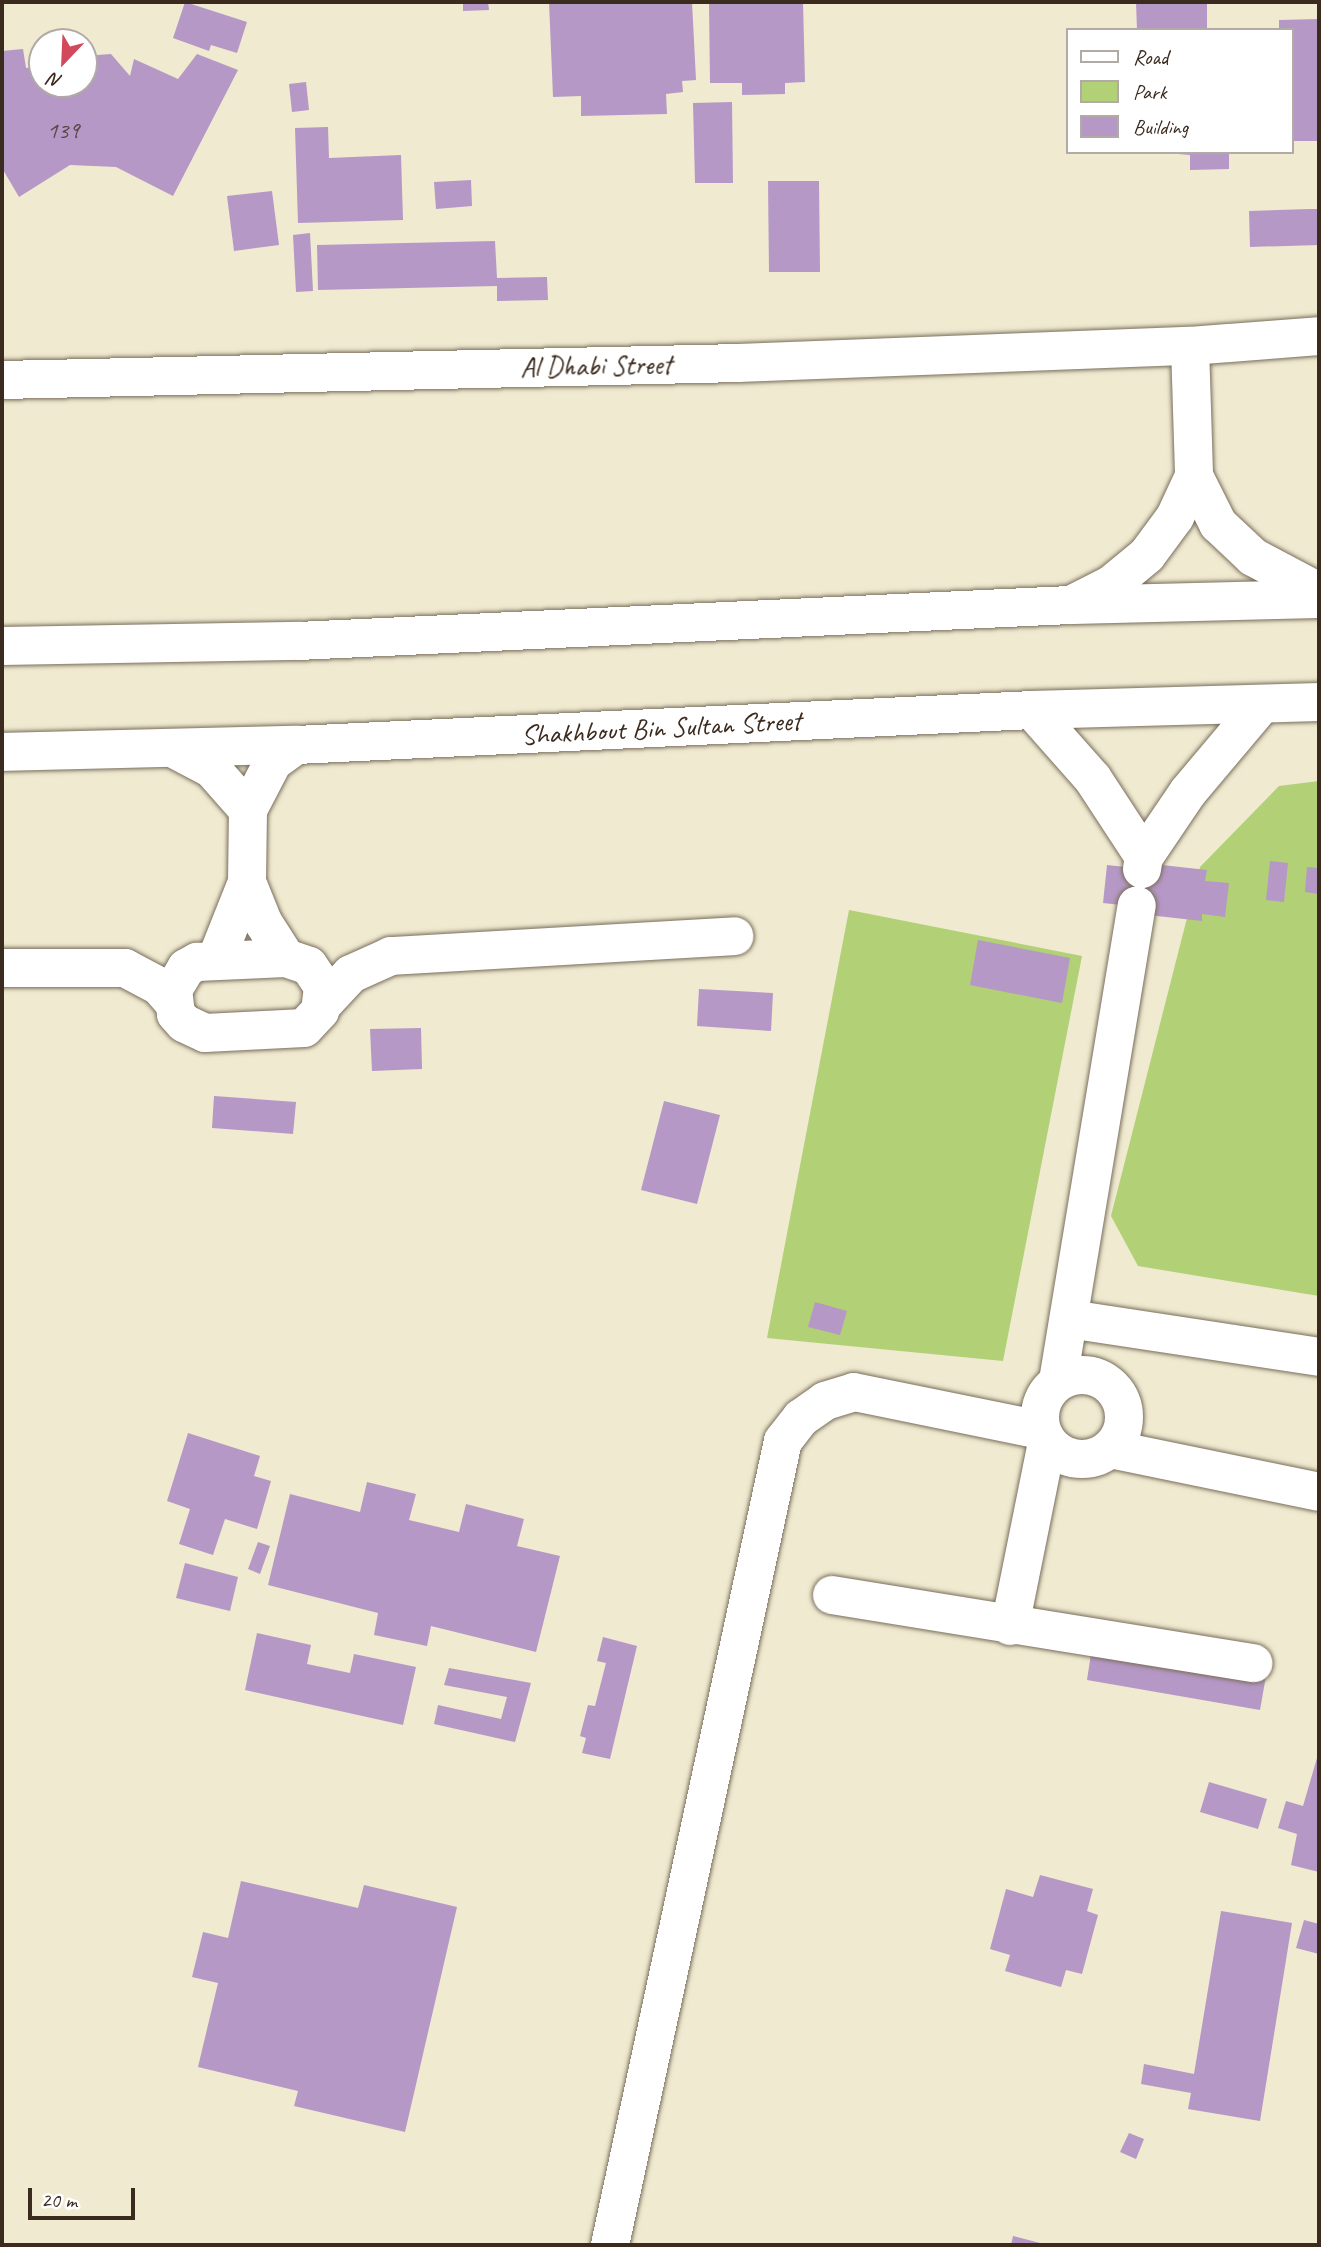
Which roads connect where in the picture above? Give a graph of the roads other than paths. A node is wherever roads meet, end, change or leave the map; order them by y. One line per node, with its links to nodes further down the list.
1 (1319, 336): 2 (main road, Al Dhabi Street)
2 (1190, 346): 3 (main road, Al Dhabi Street); 4 (main road)
3 (2, 380)
4 (1194, 475): 5 (main road); 7 (main road)
5 (1319, 592)
6 (1319, 599): 7 (main road)
7 (1071, 605): 8 (main road)
8 (2, 646)
9 (1319, 702): 10 (main road, Shakhbout Bin Sultan Street)
10 (1262, 704): 11 (main road, Shakhbout Bin Sultan Street); 11 (main road)
11 (1032, 710): 12 (main road, Shakhbout Bin Sultan Street)
12 (296, 746): 13 (main road, Shakhbout Bin Sultan Street); 15 (main road)
13 (174, 750): 14 (main road, Shakhbout Bin Sultan Street); 15 (main road)
14 (2, 752)
15 (248, 810): 16 (main road)
16 (247, 883): 20 (main road); 21 (main road)
17 (1137, 906): 26 (main road)
18 (734, 936): 19 (main road)
19 (413, 955): 21 (main road); 25 (main road)
20 (206, 961): 21 (main road); 22 (main road); 24 (main road)
21 (298, 962): 25 (main road)
22 (86, 965): 23 (main road); 24 (main road)
23 (2, 968)
24 (173, 1002): 25 (main road)
25 (322, 1005)
26 (1069, 1319): 27 (main road); 28 (main road)
27 (1319, 1357)
28 (1058, 1381): 29 (main road); 30 (main road)
29 (1044, 1436): 30 (main road); 33 (main road); 35 (main road)
30 (1110, 1449): 31 (main road)
31 (1319, 1492)
32 (832, 1595): 33 (main road)
33 (1010, 1626): 34 (main road)
34 (1254, 1663)
35 (610, 2245)

